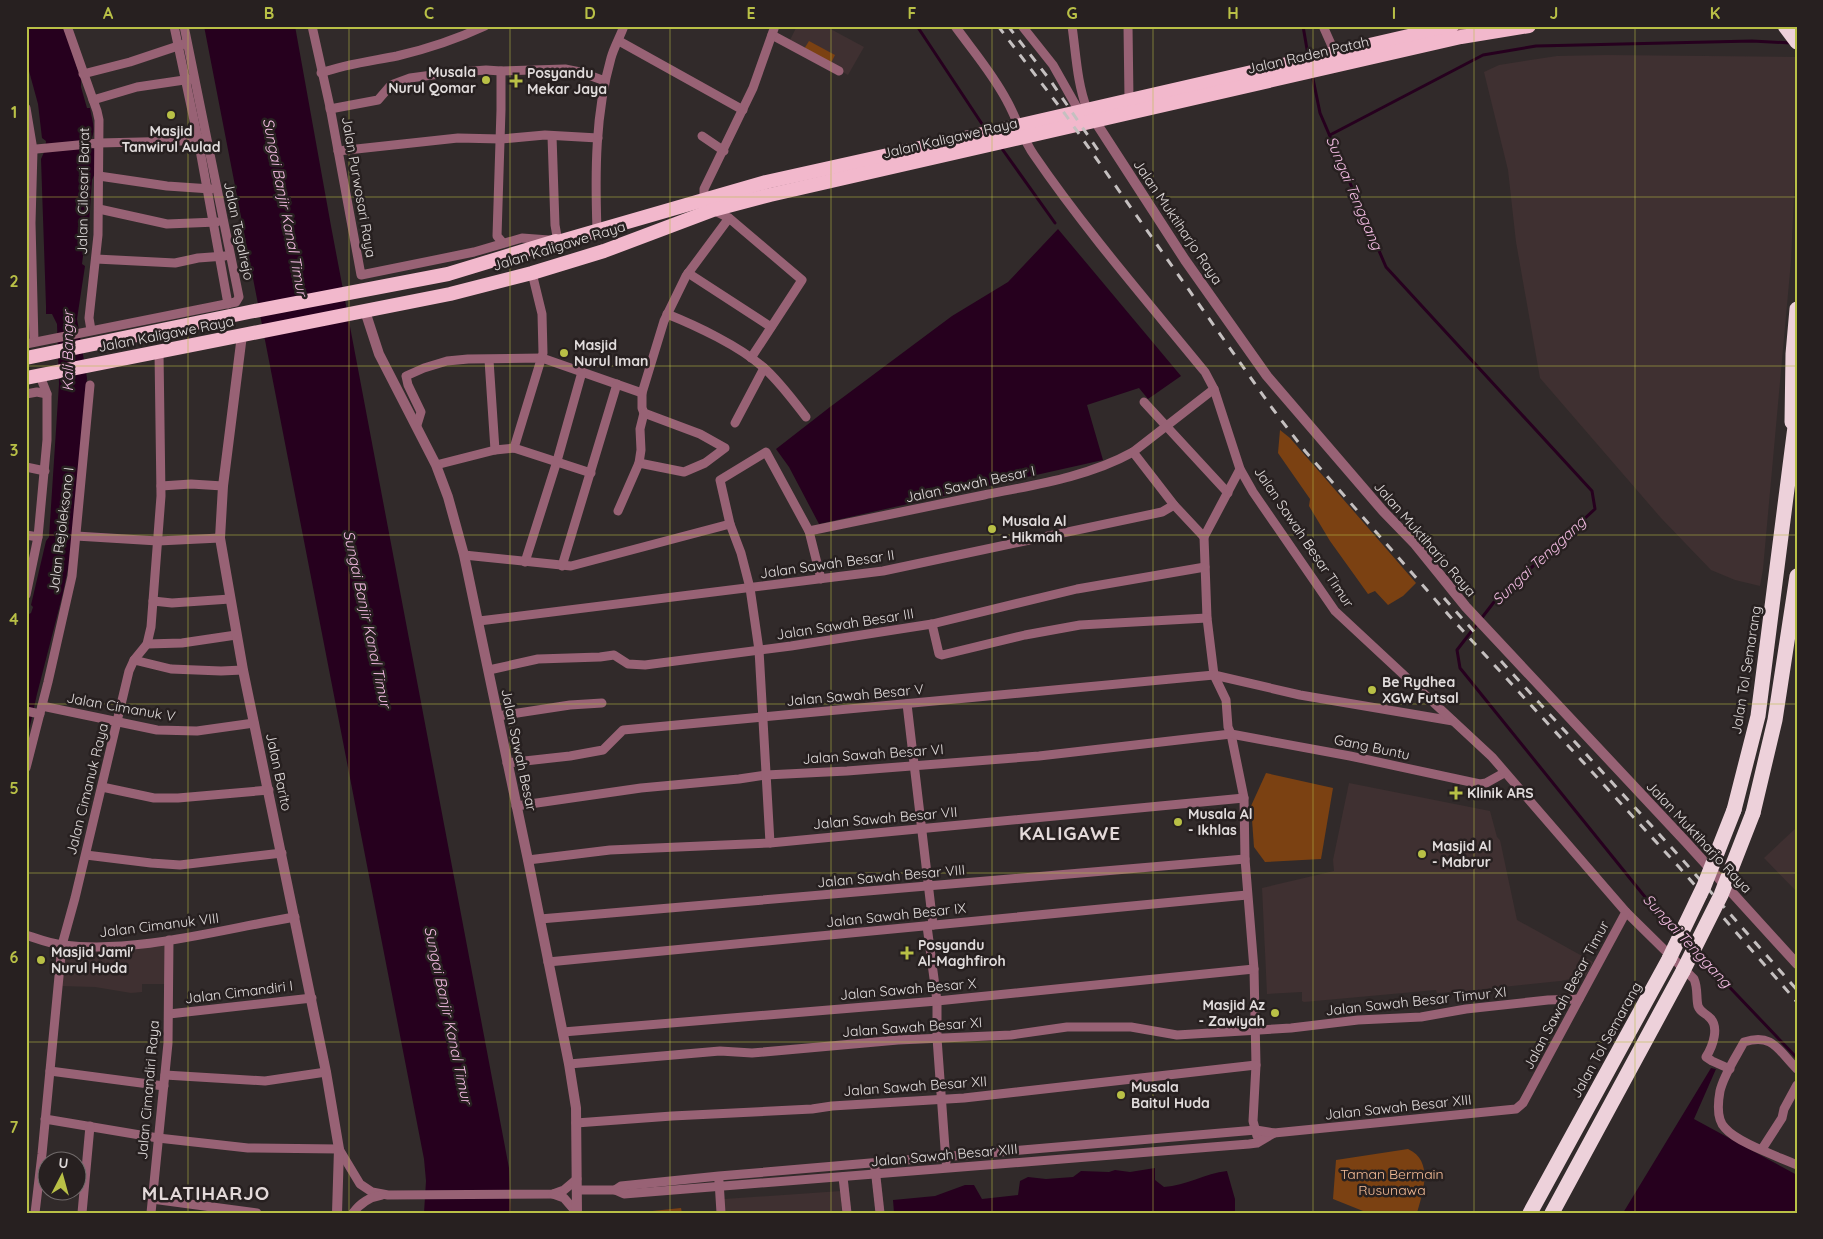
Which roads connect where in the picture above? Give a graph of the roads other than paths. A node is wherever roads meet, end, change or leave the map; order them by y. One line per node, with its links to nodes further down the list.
1 (174, 26): 19 (street)
2 (184, 26): 19 (street)
3 (485, 26): 23 (street)
4 (624, 26): 17 (street)
5 (955, 26): 34 (street, Jalan Sawah Besar Timur)
6 (1022, 26): 33 (street)
7 (1072, 26): 33 (street)
8 (1128, 26): 28 (street)
9 (1324, 26): 20 (street)
10 (1452, 26): 20 (highway, Jalan Raden Patah)
11 (1529, 26): 16 (highway, Jalan Raden Patah)
12 (70, 27): 24 (street, Jalan Cilosari Barat)
13 (314, 27): 23 (street, Jalan Purwosari Raya)
14 (1786, 28): 18 (highway)
15 (773, 29): 22 (street); 32 (street)
16 (1461, 32): 20 (highway, Jalan Raden Patah)
17 (619, 41): 26 (street); 32 (street)
18 (1797, 42)
19 (183, 45): 24 (street); 25 (street, Jalan Tegalrejo)
20 (1336, 57): 27 (highway, Jalan Raden Patah)
21 (500, 71): 26 (street); 30 (street); 39 (street)
22 (840, 71)
23 (321, 73): 30 (street, Jalan Purwosari Raya)
24 (83, 74): 29 (street, Jalan Cilosari Barat)
25 (190, 79): 29 (street); 37 (street, Jalan Tegalrejo)
26 (606, 81): 38 (street)
27 (1238, 82): 28 (highway, Jalan Raden Patah); 33 (highway, Jalan Raden Patah)
28 (1129, 99): 33 (highway, Jalan Raden Patah)
29 (93, 100): 40 (street, Jalan Cilosari Barat)
30 (330, 107): 42 (street, Jalan Purwosari Raya)
31 (26, 108): 41 (street)
32 (743, 110): 43 (street)
33 (1081, 110): 34 (highway, Jalan Kaligawe Raya); 34 (highway, Jalan Kaligawe Raya); 168 (street, Jalan Muktiharjo Raya)
34 (1018, 134): 46 (highway, Jalan Kaligawe Raya); 46 (highway, Jalan Kaligawe Raya); 78 (street, Jalan Sawah Besar Timur)
35 (552, 136): 38 (street); 39 (street); 52 (street)
36 (702, 136): 43 (street)
37 (202, 138): 40 (street); 45 (street, Jalan Tegalrejo)
38 (598, 138): 51 (street)
39 (500, 139): 42 (street); 53 (street)
40 (95, 144): 41 (street); 44 (street, Jalan Cilosari Barat)
41 (29, 150): 57 (street)
42 (338, 151): 53 (street, Jalan Purwosari Raya)
43 (724, 151): 46 (street)
44 (100, 176): 45 (street); 47 (street, Jalan Cilosari Barat)
45 (211, 189): 49 (street, Jalan Tegalrejo); 50 (street)
46 (709, 204): 48 (street); 51 (highway, Jalan Kaligawe Raya); 58 (highway, Jalan Kaligawe Raya)
47 (99, 209): 50 (street); 56 (street, Jalan Cilosari Barat)
48 (729, 218): 59 (street); 64 (street)
49 (223, 221): 50 (street); 54 (street, Jalan Tegalrejo)
50 (212, 222): 55 (street)
51 (597, 230): 52 (highway, Jalan Kaligawe Raya)
52 (557, 242): 53 (street, Jalan Purwosari Raya); 66 (highway, Jalan Kaligawe Raya)
53 (503, 243)
54 (229, 255): 55 (street); 60 (street, Jalan Tegalrejo)
55 (219, 257): 56 (street); 60 (street)
56 (96, 259): 66 (street, Jalan Cilosari Barat)
57 (30, 268): 67 (street)
58 (532, 273): 62 (highway, Jalan Kaligawe Raya); 70 (street)
59 (688, 273): 63 (street); 64 (street)
60 (228, 304): 66 (street)
61 (1797, 310): 92 (highway)
62 (358, 313): 65 (highway, Jalan Kaligawe Raya); 87 (street, Jalan Sawah Besar)
63 (668, 314): 71 (street); 79 (street)
64 (770, 327): 71 (street)
65 (247, 334): 68 (highway, Jalan Kaligawe Raya); 101 (street, Jalan Barito)
66 (88, 336): 67 (highway, Jalan Kaligawe Raya)
67 (36, 345): 69 (highway, Jalan Kaligawe Raya)
68 (158, 352): 75 (highway, Jalan Kaligawe Raya); 100 (street)
69 (26, 358)
70 (542, 358): 72 (street); 74 (street); 89 (street)
71 (751, 358): 73 (street)
72 (489, 360): 87 (street); 90 (street)
73 (764, 368): 85 (street); 86 (street)
74 (582, 372): 76 (street); 93 (street)
75 (37, 376): 81 (street)
76 (617, 384): 79 (street); 99 (street)
77 (90, 386): 109 (street, Jalan Rejoleksono I)
78 (1214, 388): 88 (street, Jalan Sawah Besar I); 97 (street, Jalan Sawah Besar Timur)
79 (642, 393): 83 (street)
80 (26, 394): 81 (street)
81 (47, 394): 98 (street)
82 (1144, 402): 88 (street)
83 (644, 412): 94 (street); 94 (street)
84 (1797, 412): 92 (highway, Jalan Tol Semarang)
85 (806, 417)
86 (735, 423)
87 (417, 425): 95 (street, Jalan Sawah Besar)
88 (1167, 426): 91 (street, Jalan Sawah Besar I); 102 (street)
89 (514, 448): 90 (street); 93 (street)
90 (495, 450): 95 (street)
91 (1133, 452): 103 (street); 106 (street, Jalan Sawah Besar I)
92 (1791, 452): 221 (highway, Jalan Tol Semarang, bridge)
93 (557, 462): 99 (street); 114 (street)
94 (640, 463): 104 (street)
95 (436, 465): 113 (street, Jalan Sawah Besar)
96 (26, 467): 98 (street)
97 (1240, 469): 102 (street); 139 (street, Jalan Sawah Besar Timur)
98 (45, 470): 108 (street)
99 (590, 473): 115 (street)
100 (161, 486): 101 (street); 112 (street)
101 (223, 486): 111 (street, Jalan Barito)
102 (1228, 493): 110 (street)
103 (1174, 506): 110 (street); 118 (street, Jalan Sawah Besar II)
104 (618, 511)
105 (730, 524): 106 (street); 115 (street); 119 (street)
106 (809, 531): 118 (street)
107 (26, 535): 108 (street)
108 (38, 536): 120 (street)
109 (76, 536): 112 (street); 136 (street, Jalan Rejoleksono I)
110 (1204, 536): 116 (street)
111 (220, 538): 112 (street); 121 (street, Jalan Barito)
112 (158, 541): 122 (street)
113 (464, 555): 114 (street); 124 (street, Jalan Sawah Besar)
114 (525, 562): 115 (street)
115 (562, 566)
116 (1205, 567): 123 (street); 125 (street, Jalan Sawah Besar III)
117 (1797, 576): 222 (highway, bridge)
118 (821, 579): 119 (street, Jalan Sawah Besar II)
119 (750, 588): 124 (street, Jalan Sawah Besar II); 128 (street)
120 (26, 595)
121 (230, 599): 122 (street); 126 (street, Jalan Barito)
122 (153, 601): 127 (street)
123 (1207, 618): 125 (street); 132 (street)
124 (479, 621): 131 (street, Jalan Sawah Besar)
125 (932, 624): 128 (street, Jalan Sawah Besar III)
126 (236, 635): 127 (street); 130 (street, Jalan Barito)
127 (147, 644): 129 (street, Jalan Cimanuk Raya)
128 (759, 650): 131 (street, Jalan Sawah Besar III); 138 (street)
129 (134, 660): 130 (street); 140 (street, Jalan Cimanuk Raya)
130 (243, 670): 141 (street, Jalan Barito)
131 (489, 670): 137 (street, Jalan Sawah Besar)
132 (1214, 675): 134 (street, Jalan Sawah Besar V); 139 (street, Jalan Sawah Besar V); 142 (street)
133 (602, 703): 137 (street)
134 (907, 704): 138 (street, Jalan Sawah Besar V); 144 (street)
135 (26, 711): 136 (street, Jalan Cimanuk V)
136 (40, 711): 140 (street, Jalan Cimanuk V); 145 (street, Jalan Rejoleksono I)
137 (498, 716): 143 (street, Jalan Sawah Besar)
138 (762, 717): 143 (street, Jalan Sawah Besar V); 147 (street)
139 (1453, 721): 146 (street, Jalan Sawah Besar Timur)
140 (118, 722): 141 (street, Jalan Cimanuk V); 148 (street, Jalan Cimanuk Raya)
141 (254, 723): 149 (street, Jalan Barito)
142 (1232, 734): 144 (street, Jalan Sawah Besar VI); 146 (street, Gang Buntu); 150 (street)
143 (507, 763): 151 (street, Jalan Sawah Besar)
144 (914, 766): 147 (street, Jalan Sawah Besar VI); 152 (street)
145 (26, 768)
146 (1504, 773): 160 (street, Jalan Sawah Besar Timur)
147 (766, 775): 151 (street, Jalan Sawah Besar VI); 153 (street)
148 (102, 787): 149 (street); 155 (street, Jalan Cimanuk Raya)
149 (269, 790): 154 (street, Jalan Barito)
150 (1244, 798): 152 (street, Jalan Sawah Besar VII); 156 (street)
151 (516, 806): 157 (street, Jalan Sawah Besar)
152 (923, 828): 153 (street, Jalan Sawah Besar VII); 158 (street)
153 (770, 843): 157 (street, Jalan Sawah Besar VII)
154 (282, 853): 155 (street); 161 (street, Jalan Barito)
155 (86, 855): 166 (street, Jalan Cimanuk Raya)
156 (1245, 859): 158 (street, Jalan Sawah Besar VIII); 159 (street)
157 (528, 860): 162 (street, Jalan Sawah Besar)
158 (928, 886): 162 (street, Jalan Sawah Besar VIII); 163 (street)
159 (1247, 895): 163 (street, Jalan Sawah Besar IX); 169 (street)
160 (1626, 912): 171 (street, Jalan Sawah Besar Timur); 178 (street)
161 (295, 918): 165 (street, Jalan Cimanuk VIII); 170 (street, Jalan Barito)
162 (540, 919): 167 (street, Jalan Sawah Besar)
163 (930, 926): 167 (street, Jalan Sawah Besar IX); 172 (street)
164 (26, 935): 166 (street, Jalan Cimanuk VIII)
165 (169, 940): 166 (street, Jalan Cimanuk VIII); 173 (street, Jalan Cimandiri Raya)
166 (62, 945): 181 (street, Jalan Cimanuk Raya)
167 (548, 962): 175 (street, Jalan Sawah Besar)
168 (1797, 964)
169 (1254, 969): 172 (street, Jalan Sawah Besar X); 174 (street)
170 (312, 998): 173 (street, Jalan Cimandiri I); 182 (street, Jalan Barito)
171 (1579, 1000): 174 (street, Jalan Sawah Besar Timur XI); 187 (street, Jalan Sawah Besar Timur)
172 (936, 1001): 175 (street, Jalan Sawah Besar X); 176 (street)
173 (168, 1014): 183 (street, Jalan Cimandiri Raya)
174 (1256, 1030): 176 (street, Jalan Sawah Besar XI); 179 (street)
175 (563, 1032): 177 (street, Jalan Sawah Besar)
176 (937, 1038): 177 (street, Jalan Sawah Besar XI); 186 (street)
177 (569, 1064): 189 (street, Jalan Sawah Besar)
178 (1721, 1065): 180 (street); 196 (street)
179 (1256, 1066): 186 (street, Jalan Sawah Besar XII); 191 (street)
180 (1797, 1069)
181 (50, 1071): 185 (street); 188 (street, Jalan Cimanuk Raya)
182 (326, 1072): 183 (street); 195 (street, Jalan Barito)
183 (165, 1075): 185 (street, Jalan Cimandiri Raya)
184 (1797, 1085): 196 (street)
185 (164, 1086): 193 (street, Jalan Cimandiri Raya)
186 (941, 1099): 189 (street, Jalan Sawah Besar XII); 197 (street)
187 (1523, 1103): 192 (street, Jalan Sawah Besar XIII)
188 (46, 1119): 190 (street); 211 (street, Jalan Cimanuk Raya)
189 (576, 1123): 204 (street, Jalan Sawah Besar)
190 (90, 1126): 193 (street); 212 (street)
191 (1255, 1126): 192 (street, Jalan Sawah Besar XIII); 194 (street); 197 (street, Jalan Sawah Besar XIII)
192 (1274, 1133): 194 (street, Jalan Sawah Besar XIII)
193 (158, 1138): 195 (street); 210 (street, Jalan Cimandiri Raya)
194 (1257, 1143): 200 (street, Jalan Sawah Besar XIII)
195 (339, 1149): 209 (street); 215 (street, Jalan Barito)
196 (1762, 1149): 199 (street)
197 (945, 1157): 198 (street, Jalan Sawah Besar XIII); 200 (street)
198 (874, 1163): 201 (street); 202 (street, Jalan Sawah Besar XIII)
199 (1797, 1165)
200 (946, 1168): 201 (street, Jalan Sawah Besar XIII)
201 (875, 1174): 203 (street, Jalan Sawah Besar XIII); 220 (street)
202 (719, 1176): 205 (street); 207 (street, Jalan Sawah Besar XIII)
203 (843, 1177): 205 (street, Jalan Sawah Besar XIII); 219 (street)
204 (578, 1179): 206 (street, Jalan Sawah Besar); 208 (street)
205 (719, 1187): 207 (street, Jalan Sawah Besar XIII); 218 (street)
206 (577, 1190): 207 (street, Jalan Sawah Besar XIII); 217 (street, Jalan Sawah Besar)
207 (615, 1190)
208 (548, 1193): 209 (street); 217 (street)
209 (388, 1195): 216 (street)
210 (152, 1199): 213 (street, Jalan Cimandiri Raya); 214 (street)
211 (35, 1213)
212 (82, 1213)
213 (151, 1213)
214 (257, 1213)
215 (337, 1213)
216 (353, 1213)
217 (577, 1213)
218 (721, 1213)
219 (847, 1213)
220 (880, 1213)
221 (1530, 1213)
222 (1552, 1213)

